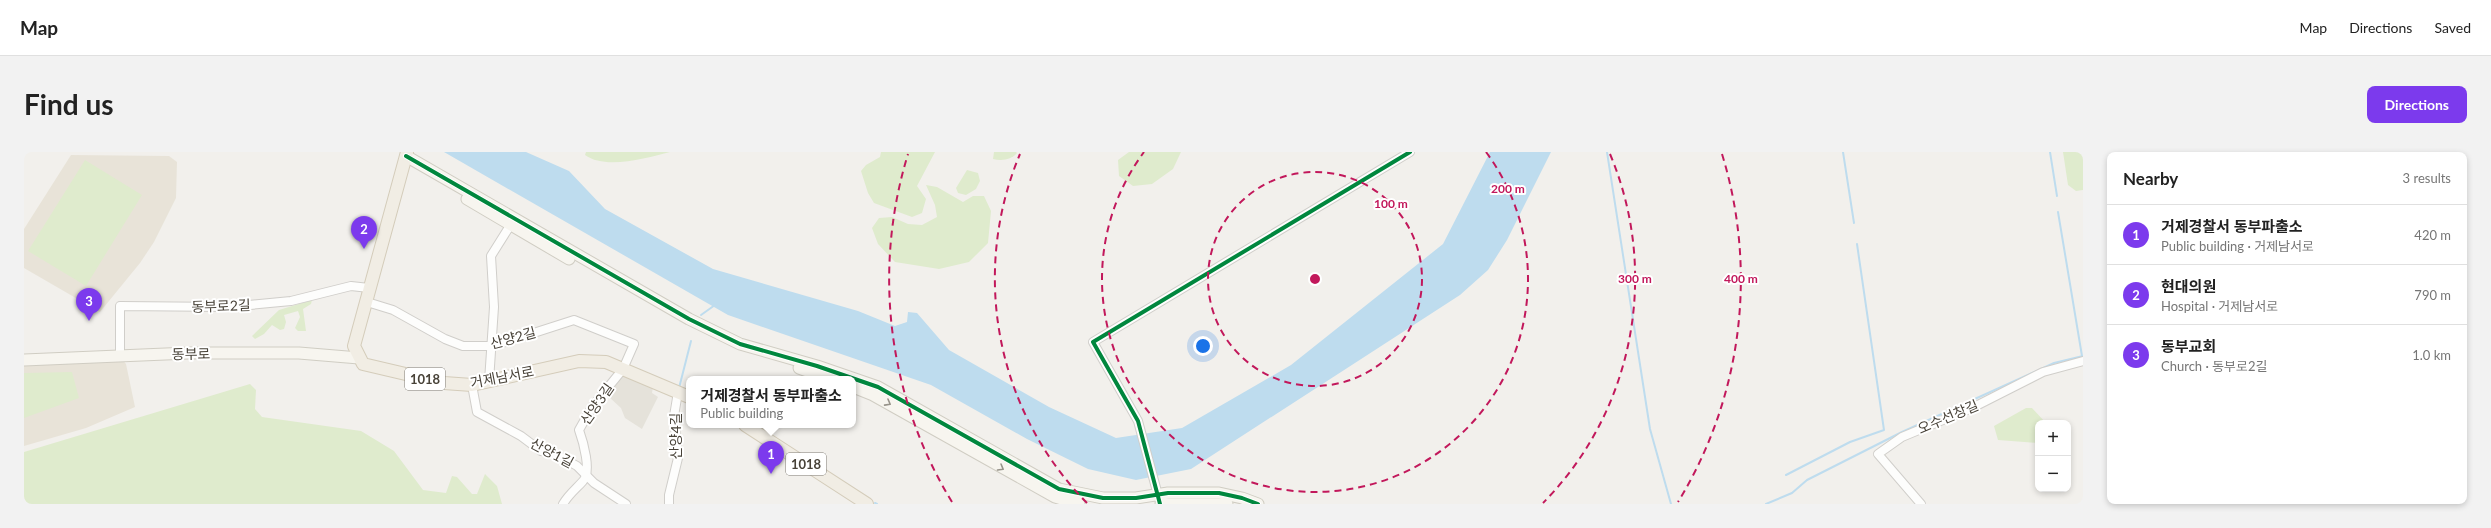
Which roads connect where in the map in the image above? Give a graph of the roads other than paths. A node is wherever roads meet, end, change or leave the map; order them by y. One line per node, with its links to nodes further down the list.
1 (1410, 152): 21 (street)
2 (406, 156): 3 (street); 3 (street); 4 (main road)
3 (512, 221): 6 (street); 12 (street); 13 (street)
4 (369, 288): 5 (main road); 7 (street, 동부로2길)
5 (367, 302): 6 (street, 산양2길); 8 (main road)
6 (493, 346): 11 (street, 산양2길); 15 (street)
7 (120, 357): 8 (street, 동부로); 9 (street, 동부로)
8 (358, 358): 16 (main road, 거제남서로 / 1018)
9 (24, 360)
10 (2083, 362): 29 (street, 오수선창길)
11 (623, 370): 15 (main road, 거제남서로 / 1018); 18 (main road, 거제남서로 / 1018); 20 (street, 산양3길)
12 (821, 376)
13 (846, 376)
14 (856, 379): 21 (street)
15 (489, 381): 16 (main road, 거제남서로 / 1018)
16 (472, 385): 20 (street, 산양1길)
17 (856, 388): 26 (street, one-way to 26)
18 (684, 394): 24 (street, 산양4길)
19 (750, 428): 25 (main road, 1018)
20 (587, 474): 22 (street); 23 (street, 산양1길)
21 (1158, 497): 27 (street); 28 (street)
22 (563, 504)
23 (626, 504)
24 (669, 504)
25 (866, 504)
26 (1079, 504)
27 (1227, 504)
28 (1258, 504)
29 (1921, 504)

